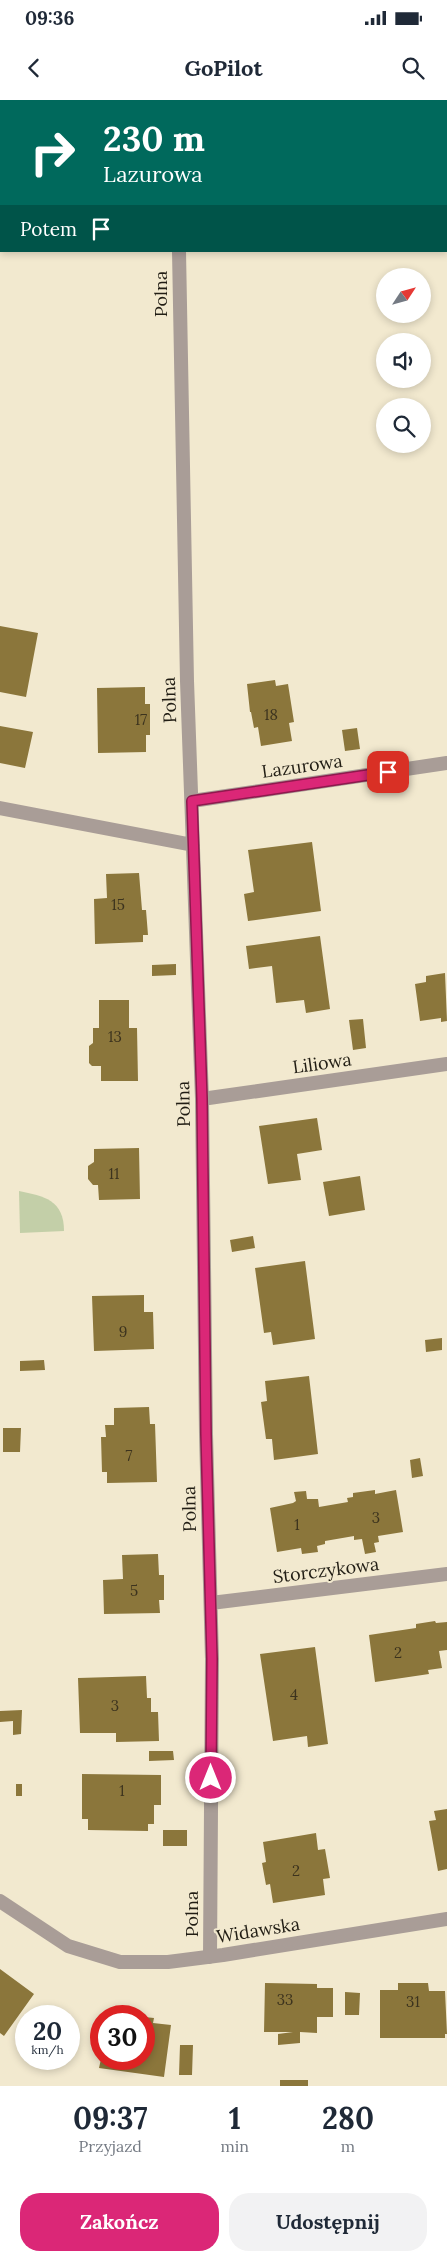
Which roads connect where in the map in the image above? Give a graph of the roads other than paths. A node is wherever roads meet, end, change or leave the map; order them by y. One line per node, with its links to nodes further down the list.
1 (178, 252): 3 (street, Polna)
2 (447, 763): 3 (street, Lazurowa)
3 (192, 801): 5 (street, Polna)
4 (0, 808): 5 (street)
5 (193, 845): 7 (street, Polna)
6 (447, 1064): 7 (street, Liliowa)
7 (202, 1099): 9 (street, Polna)
8 (447, 1574): 9 (street, Storczykowa)
9 (210, 1603): 12 (street, Polna)
10 (0, 1901): 12 (street, Widawska)
11 (447, 1919): 12 (street, Widawska)
12 (210, 1956)

